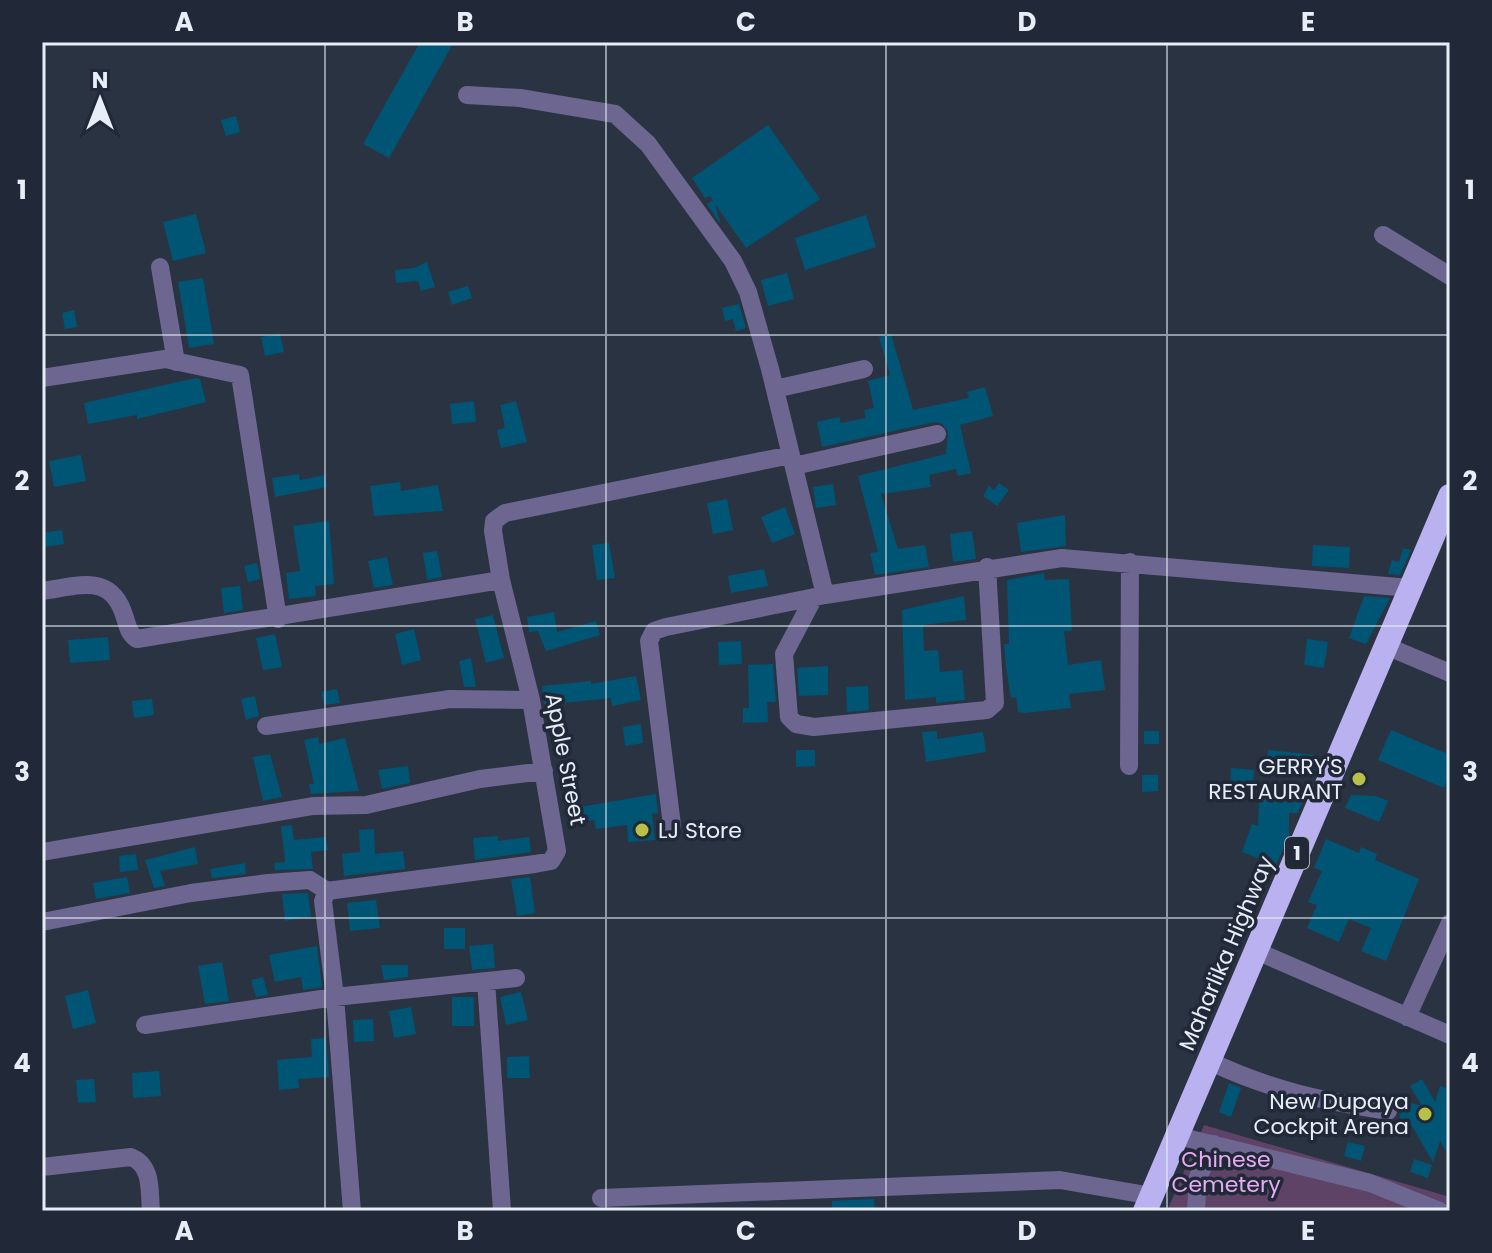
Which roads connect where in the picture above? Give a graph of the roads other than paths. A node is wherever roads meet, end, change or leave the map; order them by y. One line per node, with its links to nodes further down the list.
1 (467, 95): 8 (street)
2 (1383, 235): 4 (street)
3 (160, 267): 5 (street)
4 (1450, 276)
5 (176, 362): 7 (street); 19 (street)
6 (864, 369): 8 (street)
7 (42, 378)
8 (775, 389): 10 (street)
9 (937, 434): 10 (street)
10 (792, 461): 15 (street, Apple Street); 18 (street)
11 (1450, 496): 12 (highway, Maharlika Highway / 1)
12 (1445, 520): 16 (highway, Maharlika Highway / 1)
13 (1130, 562): 14 (street); 16 (street); 24 (street)
14 (987, 567): 18 (street); 18 (street)
15 (501, 580): 19 (street); 22 (street, Apple Street)
16 (1410, 588): 20 (highway, Maharlika Highway / 1)
17 (42, 591): 19 (street)
18 (820, 596): 26 (street)
19 (278, 619)
20 (1386, 646): 21 (street); 31 (highway, Maharlika Highway / 1)
21 (1450, 673)
22 (531, 700): 23 (street); 25 (street, Apple Street)
23 (266, 726)
24 (1129, 766)
25 (544, 771): 27 (street); 28 (street, Apple Street)
26 (672, 825)
27 (42, 852)
28 (327, 891): 29 (street); 34 (street)
29 (42, 922)
30 (1450, 923): 35 (street)
31 (1254, 950): 35 (street); 38 (highway, Maharlika Highway / 1)
32 (516, 978): 33 (street)
33 (486, 981): 34 (street); 47 (street)
34 (335, 997): 36 (street); 46 (street)
35 (1407, 1017): 37 (street)
36 (145, 1025)
37 (1450, 1035)
38 (1209, 1061): 39 (street); 40 (highway, Maharlika Highway / 1)
39 (1388, 1111)
40 (1178, 1136): 41 (street); 44 (highway, Maharlika Highway / 1)
41 (1214, 1144): 48 (street); 49 (street)
42 (42, 1167): 45 (street)
43 (601, 1198): 44 (street)
44 (1149, 1204)
45 (151, 1211)
46 (352, 1211)
47 (502, 1211)
48 (1196, 1211)
49 (1440, 1211)

